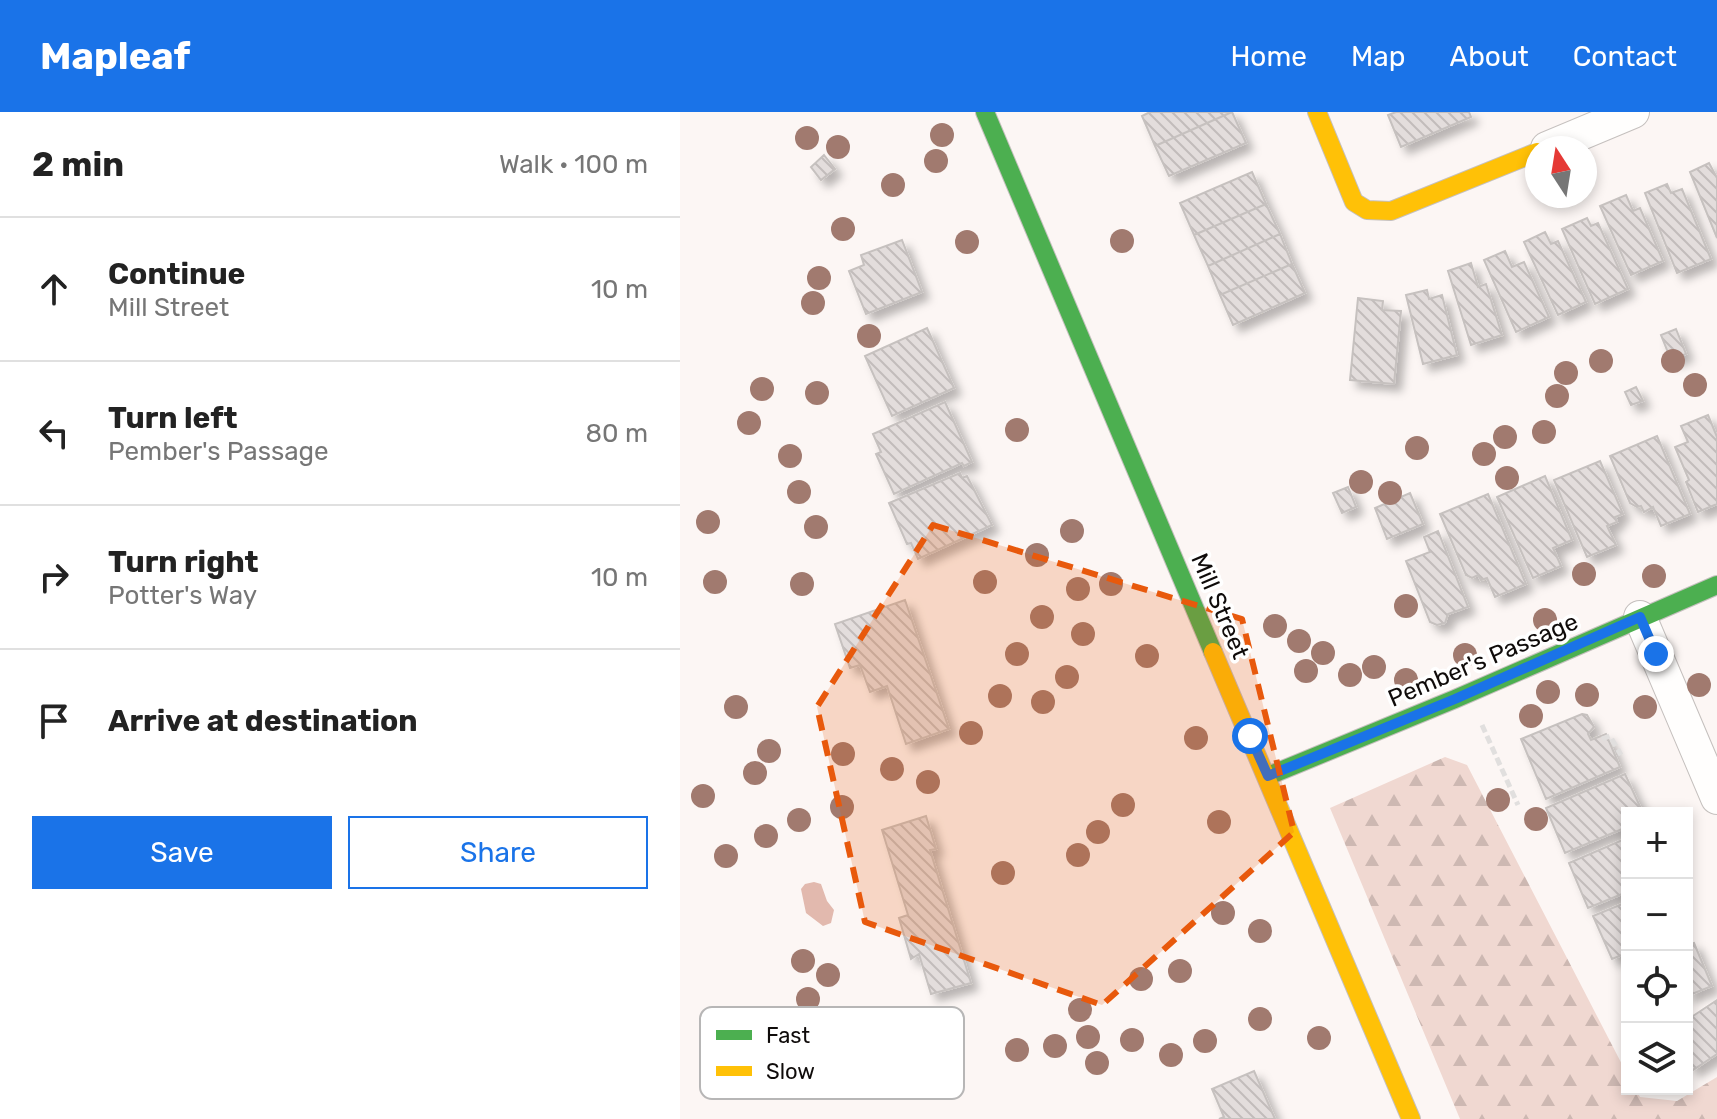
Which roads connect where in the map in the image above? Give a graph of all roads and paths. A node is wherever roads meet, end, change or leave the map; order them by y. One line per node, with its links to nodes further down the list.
1 (985, 112): 11 (main road, Mill Street)
2 (1317, 112): 5 (main road)
3 (1633, 112): 4 (street)
4 (1576, 136)
5 (1525, 157)
6 (1717, 585): 7 (main road, Pember's Passage)
7 (1640, 617): 8 (main road, Pember's Passage); 12 (street)
8 (1468, 694): 11 (main road, Pember's Passage); 13 (path)
9 (1602, 739): 10 (path)
10 (1621, 755)
11 (1268, 776): 14 (main road, Mill Street)
12 (1717, 798)
13 (1518, 805)
14 (1411, 1119)

